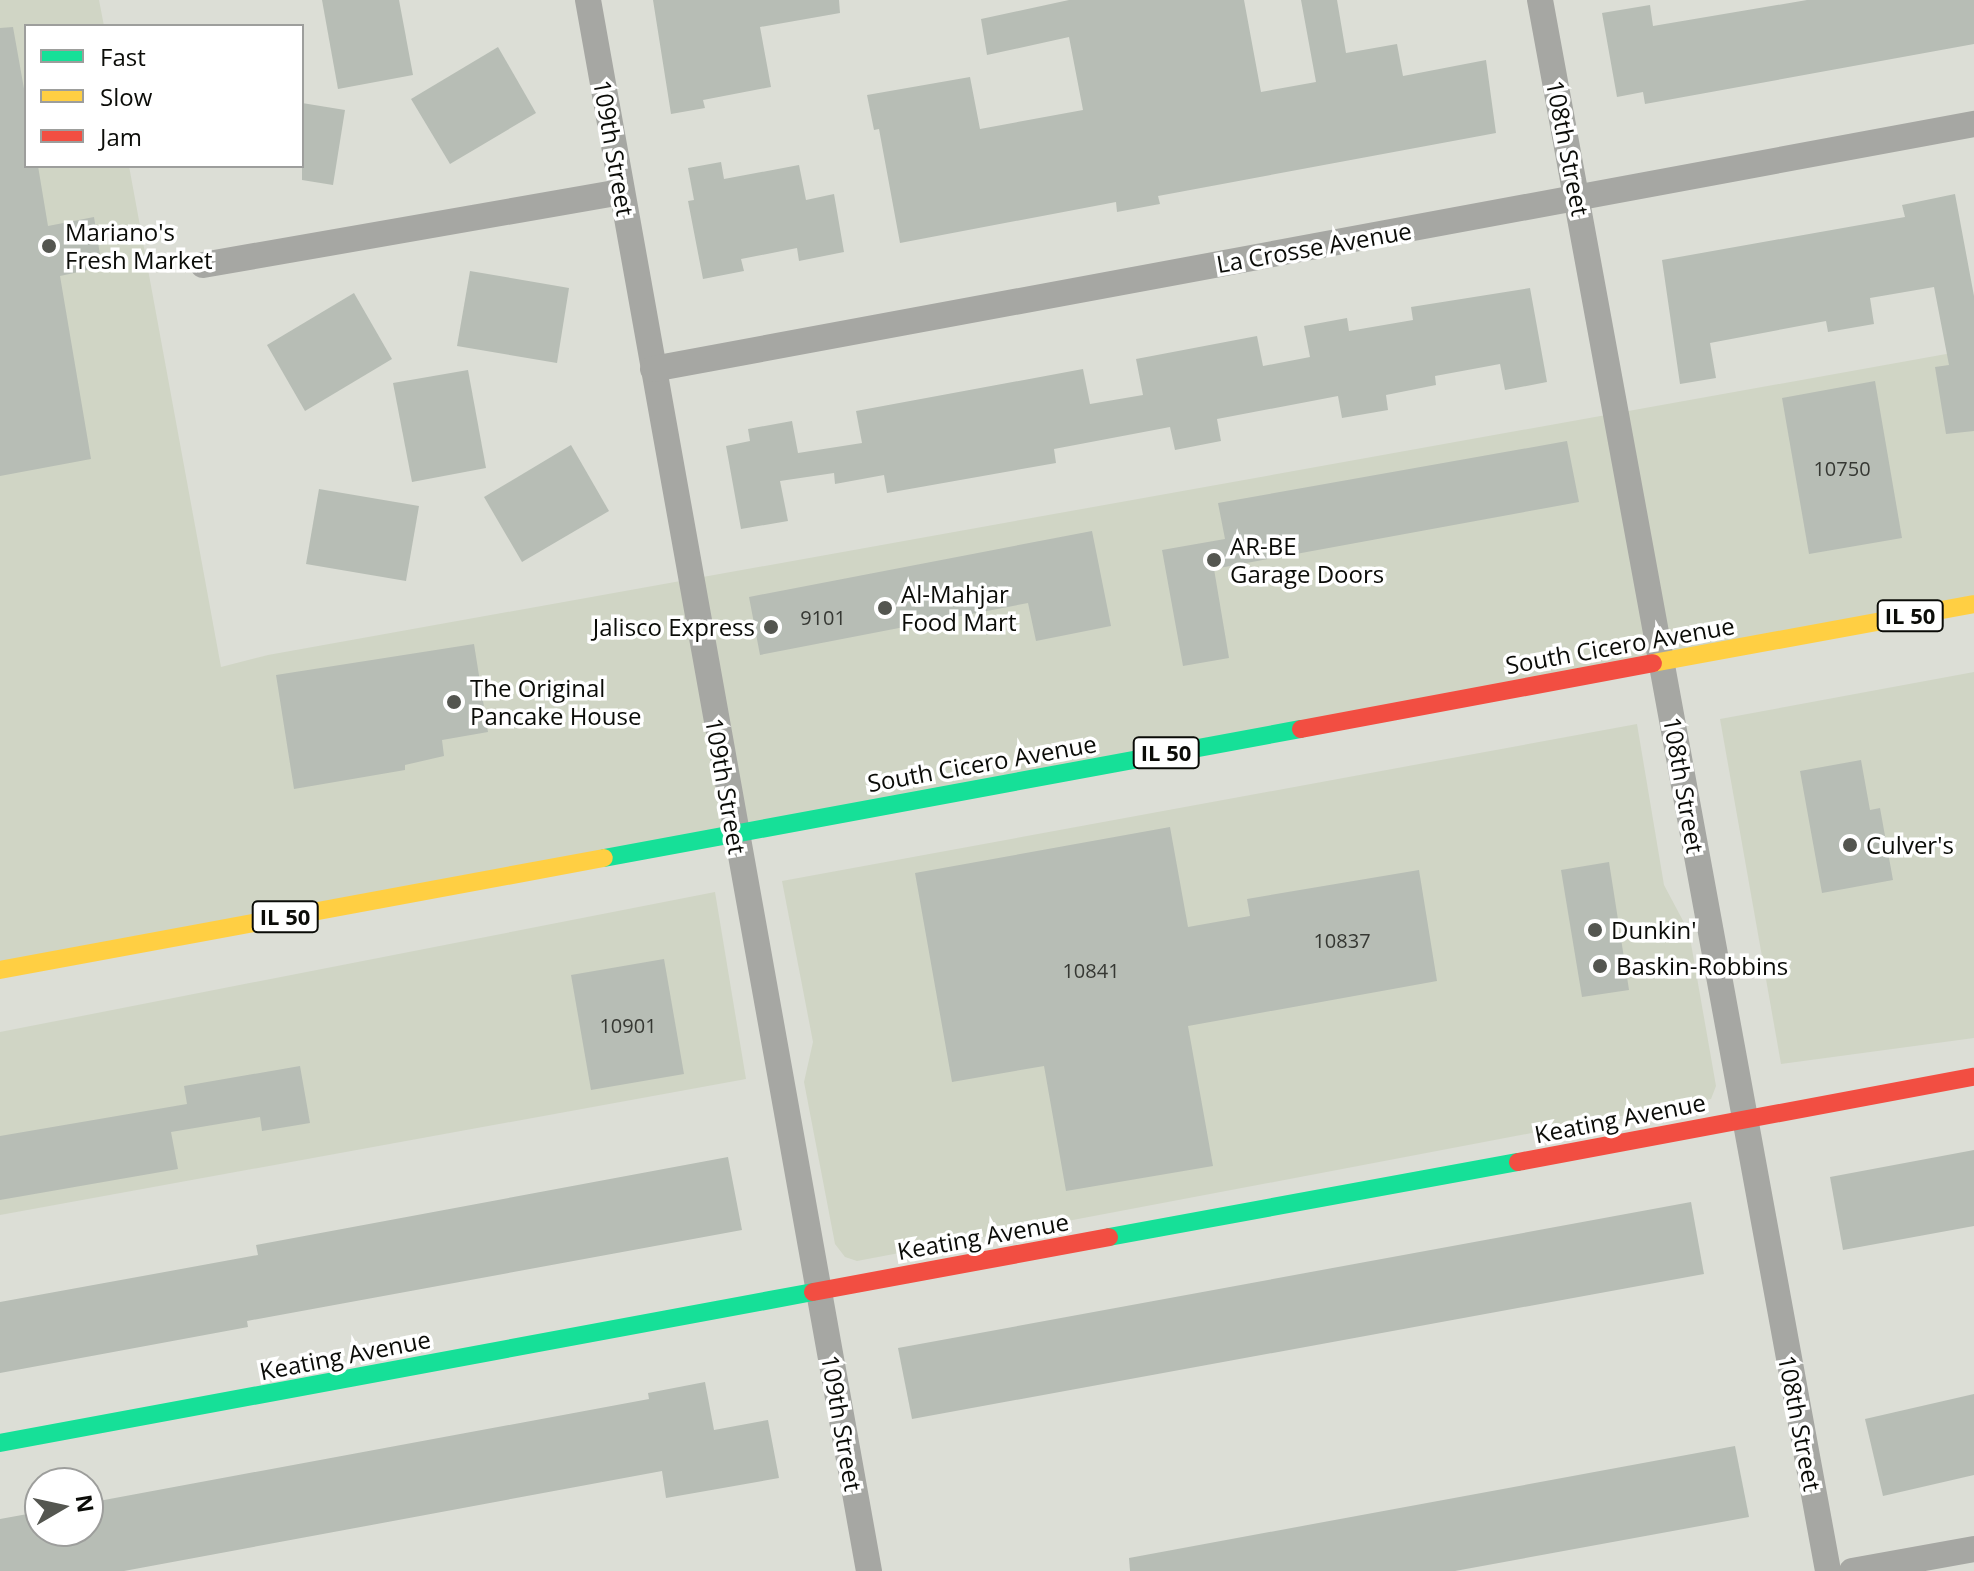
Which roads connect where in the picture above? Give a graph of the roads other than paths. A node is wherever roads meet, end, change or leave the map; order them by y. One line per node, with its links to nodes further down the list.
1 (588, 0): 4 (street, 109th Street)
2 (1540, 0): 5 (street, 108th Street)
3 (1974, 124): 5 (street, La Crosse Avenue)
4 (622, 192): 6 (street); 7 (street, 109th Street)
5 (1577, 198): 7 (street, La Crosse Avenue); 9 (street, 108th Street)
6 (203, 265)
7 (653, 369): 10 (street, 109th Street)
8 (1974, 604): 9 (main road, South Cicero Avenue / IL 50)
9 (1662, 662): 10 (main road, South Cicero Avenue / IL 50); 13 (street, 108th Street)
10 (734, 833): 11 (main road, South Cicero Avenue / IL 50); 14 (street, 109th Street)
11 (0, 970)
12 (1974, 1077): 13 (main road, Keating Avenue)
13 (1744, 1120): 14 (main road, Keating Avenue); 18 (street, 108th Street)
14 (818, 1291): 15 (main road, Keating Avenue); 17 (street, 109th Street)
15 (0, 1443)
16 (1974, 1549): 19 (street)
17 (869, 1571)
18 (1828, 1571)
19 (1852, 1571)

